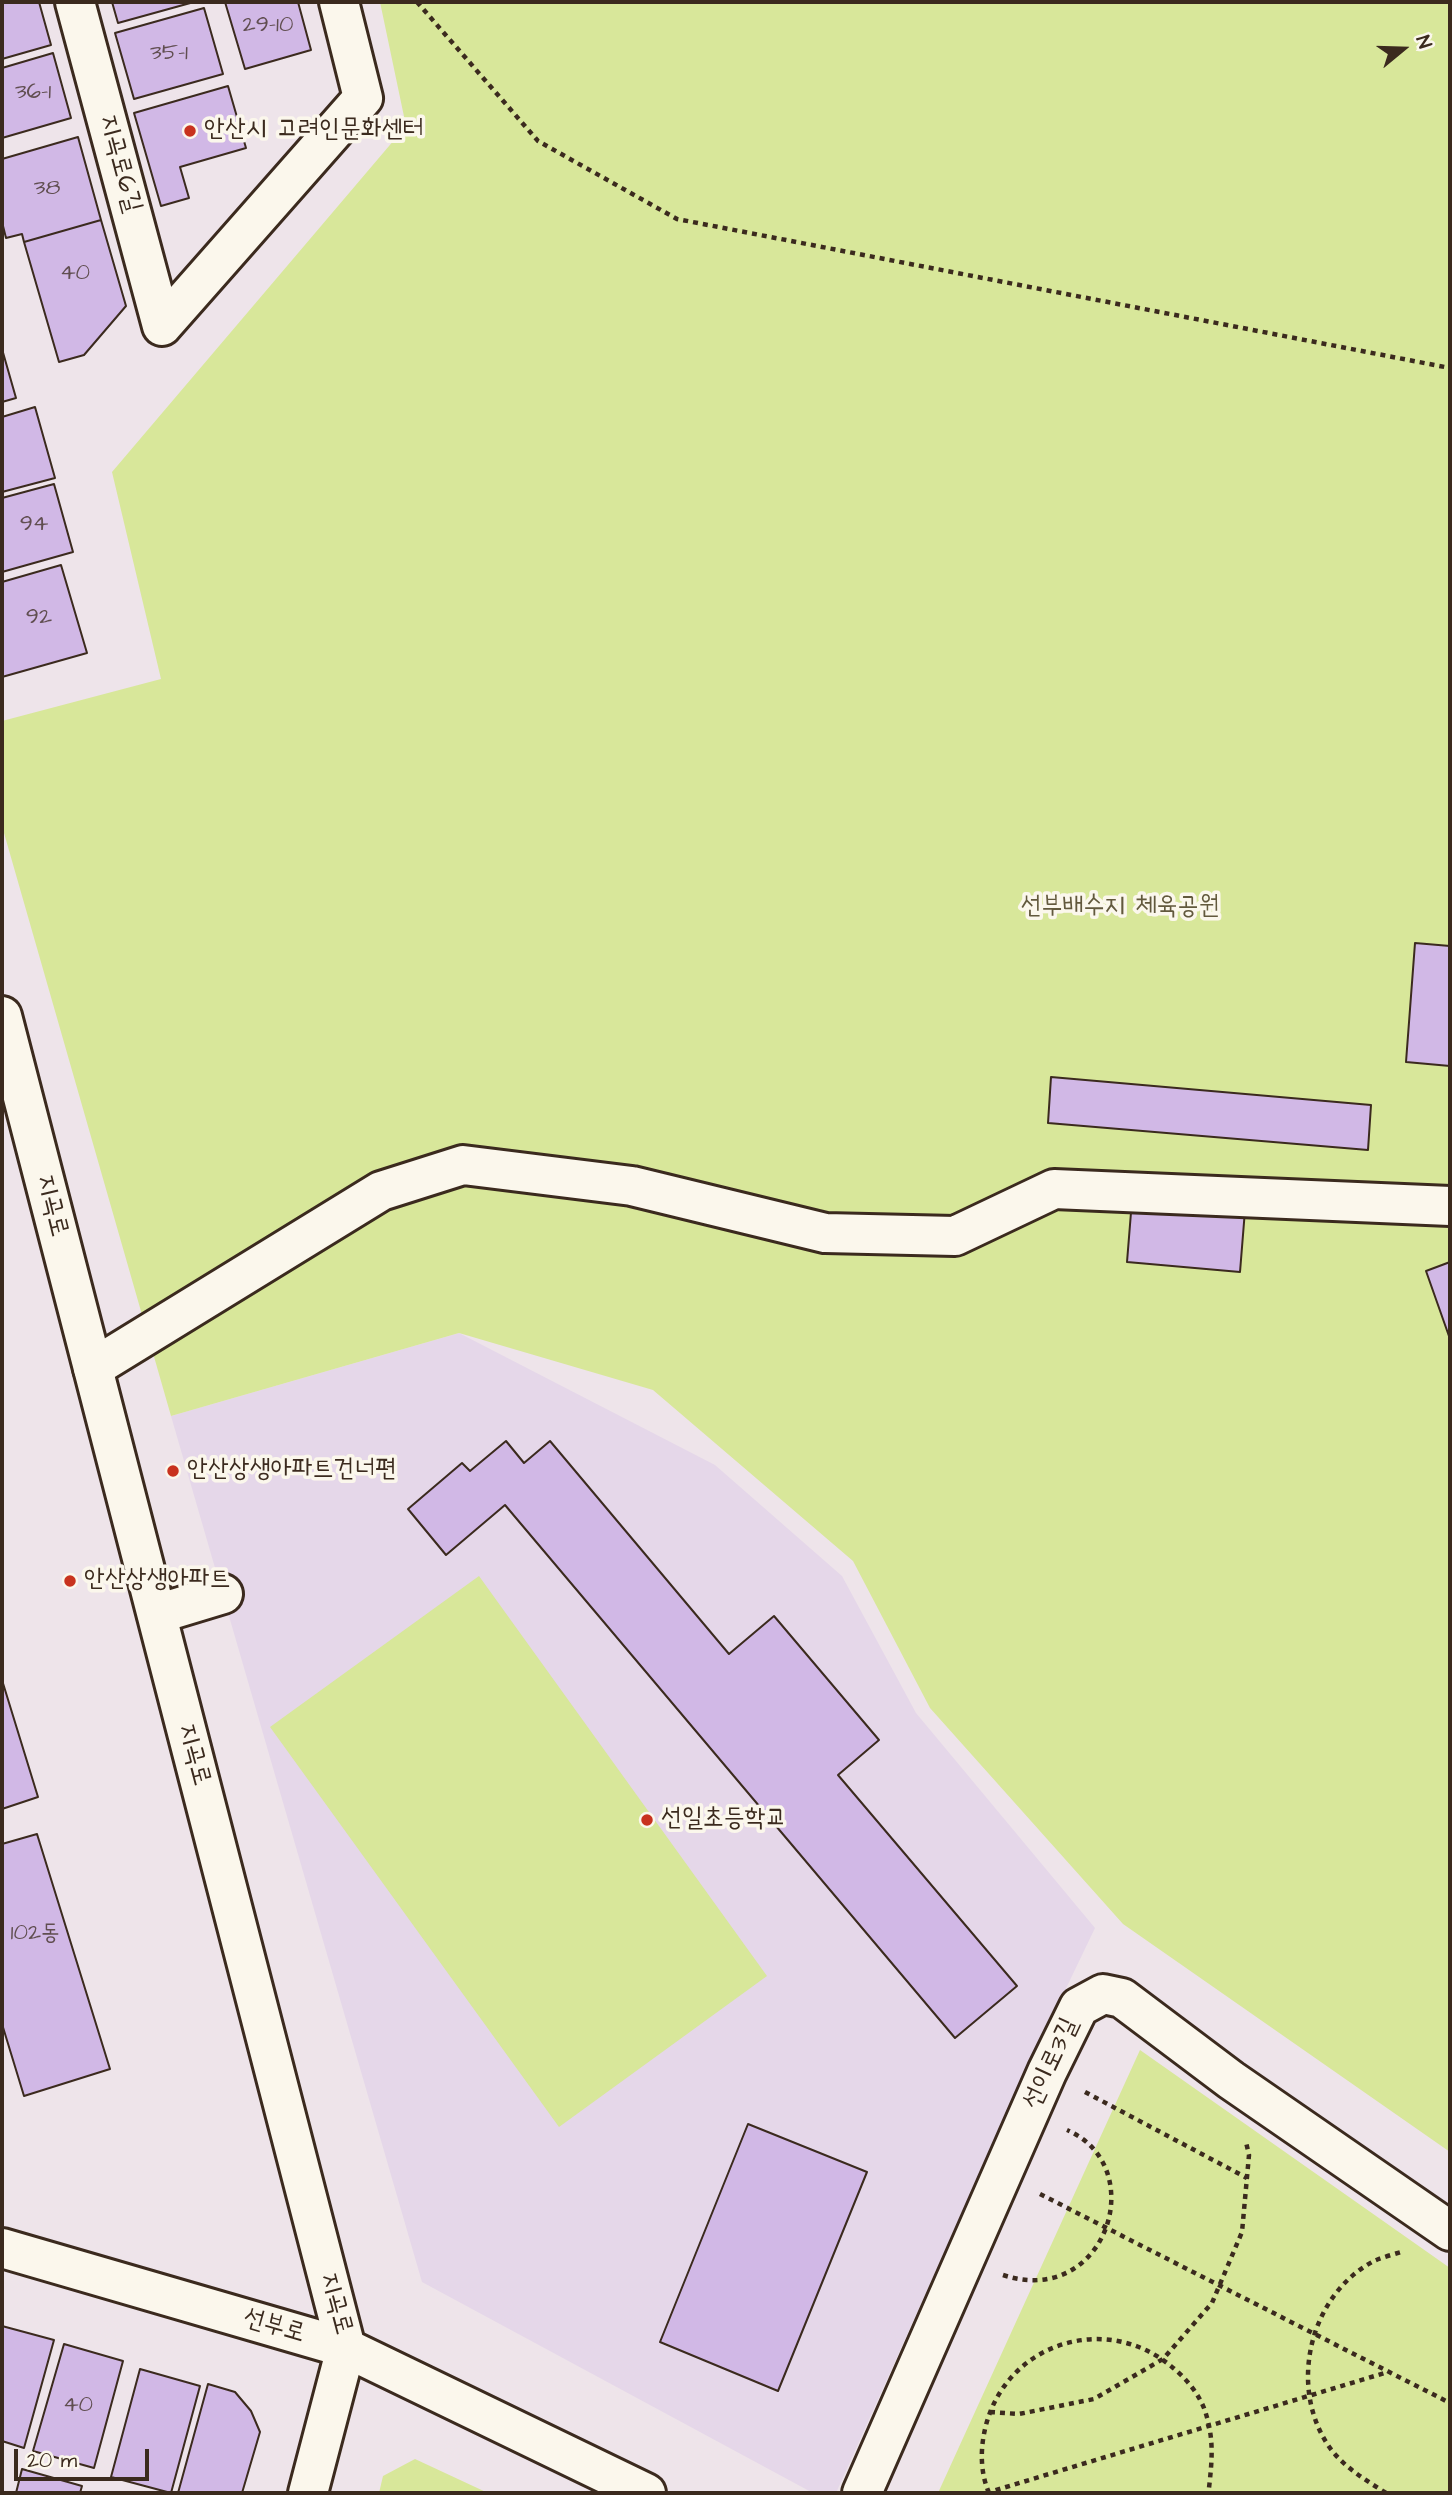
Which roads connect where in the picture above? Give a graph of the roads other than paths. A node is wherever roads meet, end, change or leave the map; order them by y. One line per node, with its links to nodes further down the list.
1 (75, 2): 2 (main road, 지곡로6길)
2 (339, 2)
3 (2, 1016): 5 (main road, 지곡로)
4 (1450, 1206): 5 (main road)
5 (93, 1368): 7 (main road, 지곡로)
6 (223, 1594): 7 (main road)
7 (157, 1614): 10 (main road, 지곡로)
8 (1450, 2231): 13 (main road, 선이로3길)
9 (2, 2248): 10 (main road, 선부로)
10 (346, 2348): 11 (main road, 지곡로); 12 (main road, 선부로)
11 (308, 2493)
12 (646, 2493)
13 (862, 2493)

